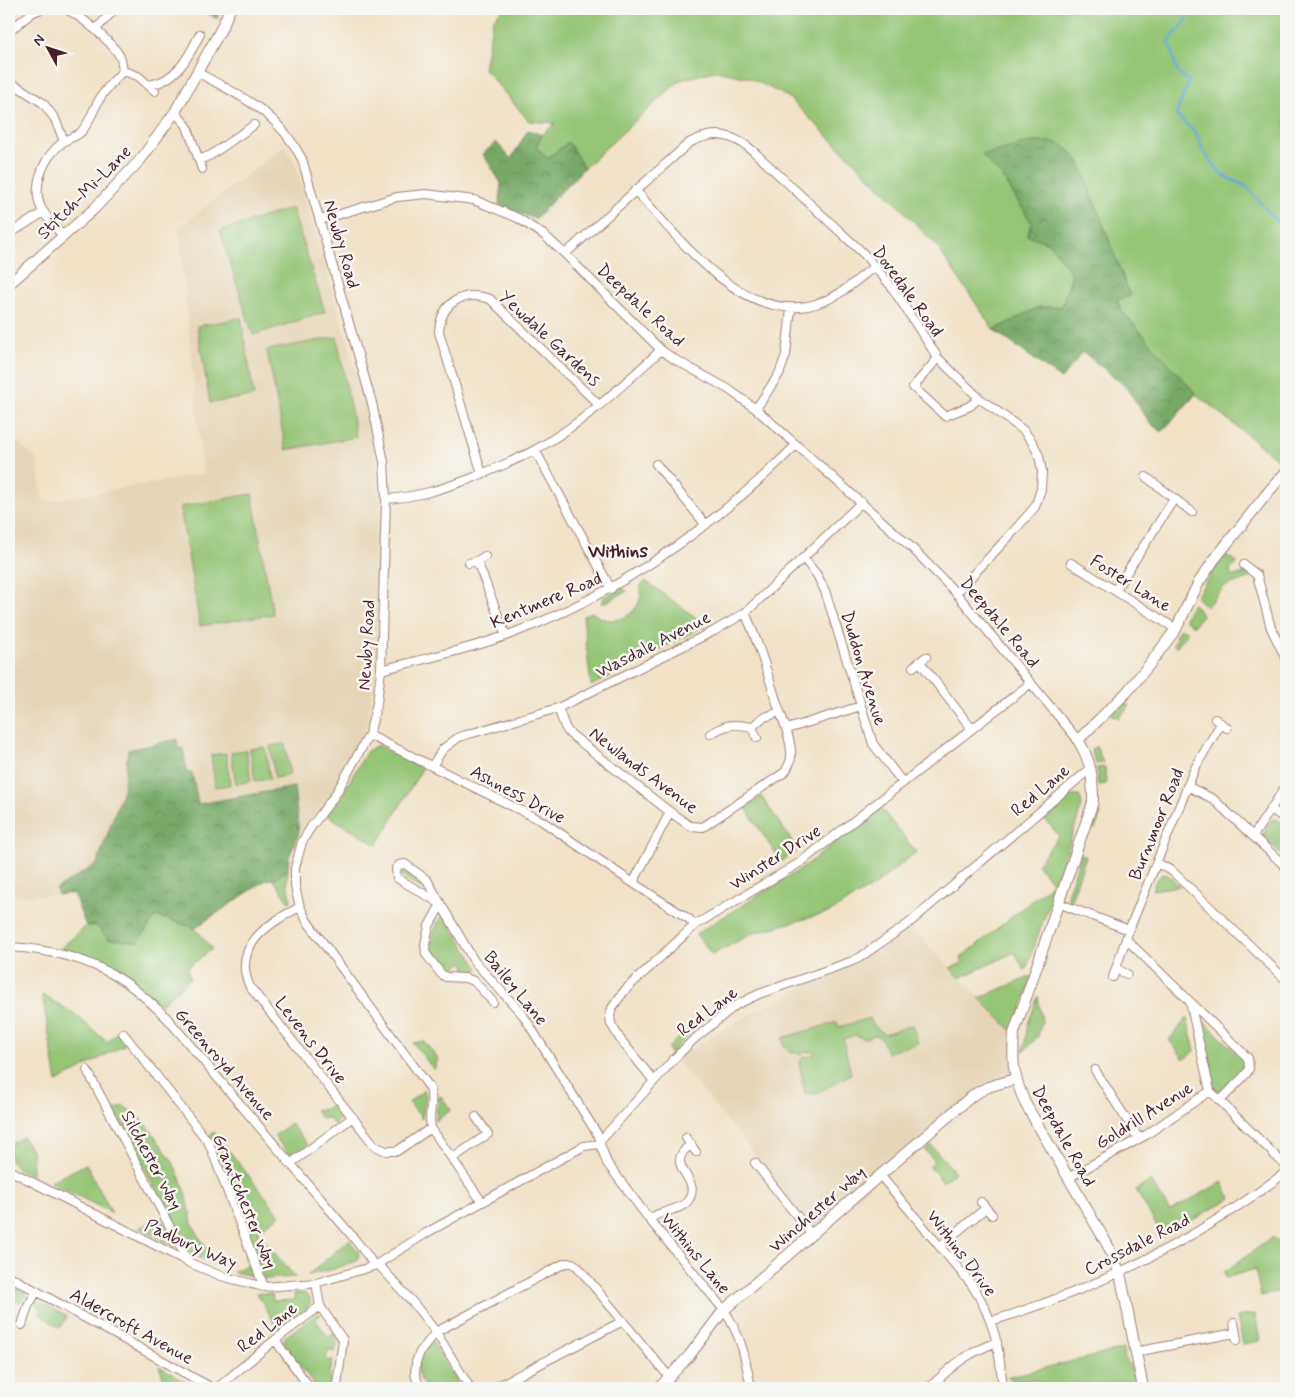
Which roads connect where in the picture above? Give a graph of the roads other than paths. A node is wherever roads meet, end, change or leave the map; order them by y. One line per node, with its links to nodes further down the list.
1 (42, 9): 6 (street)
2 (64, 9): 5 (street)
3 (115, 9): 5 (street)
4 (230, 9): 9 (street, Stitch-Mi-Lane)
5 (96, 29): 8 (street)
6 (9, 31)
7 (200, 34): 11 (street)
8 (123, 71): 11 (street); 15 (street)
9 (197, 72): 13 (street, Stitch-Mi-Lane); 20 (street, Newby Road)
10 (9, 81): 15 (street)
11 (149, 85): 12 (street)
12 (155, 91)
13 (175, 112): 16 (street); 22 (street, Stitch-Mi-Lane)
14 (244, 120): 16 (street)
15 (64, 141): 19 (street)
16 (199, 160): 17 (street)
17 (202, 169)
18 (635, 190): 23 (street, Dovedale Road); 24 (street, Dovedale Road); 26 (street)
19 (44, 212): 21 (street); 22 (street)
20 (320, 220): 23 (street, Deepdale Road); 39 (street, Newby Road)
21 (9, 234)
22 (64, 237): 25 (street, Stitch-Mi-Lane)
23 (565, 254): 27 (street, Deepdale Road)
24 (874, 266): 26 (street); 28 (street, Dovedale Road)
25 (9, 284)
26 (792, 309): 31 (street)
27 (661, 350): 30 (street); 31 (street, Deepdale Road)
28 (938, 358): 29 (street, Dovedale Road); 29 (street)
29 (979, 398): 49 (street, Dovedale Road)
30 (599, 405): 33 (street); 36 (street, Yewdale Gardens)
31 (756, 409): 32 (street, Deepdale Road)
32 (796, 445): 40 (street, Deepdale Road); 42 (street, Kentmere Road)
33 (535, 450): 36 (street); 47 (street)
34 (655, 463): 42 (street)
35 (1286, 472): 51 (street, Red Lane)
36 (482, 474): 39 (street)
37 (1146, 477): 38 (street)
38 (1174, 498): 41 (street); 48 (street)
39 (386, 499): 55 (street, Newby Road)
40 (862, 502): 44 (street, Wasdale Avenue); 49 (street, Deepdale Road)
41 (1192, 512)
42 (706, 525): 47 (street, Kentmere Road)
43 (485, 556): 52 (street)
44 (804, 558): 50 (street, Wasdale Avenue); 57 (street, Duddon Avenue)
45 (1071, 563): 48 (street, Foster Lane)
46 (1244, 565): 53 (street)
47 (611, 589): 52 (street, Kentmere Road)
48 (1116, 590): 51 (street, Foster Lane)
49 (956, 593): 56 (street, Deepdale Road)
50 (746, 613): 58 (street, Wasdale Avenue); 59 (street, Newlands Avenue)
51 (1176, 628): 67 (street, Red Lane)
52 (506, 636): 55 (street, Kentmere Road)
53 (1286, 659)
54 (920, 662): 63 (street)
55 (381, 670): 64 (street, Newby Road)
56 (1031, 683): 63 (street, Winster Drive); 67 (street, Deepdale Road)
57 (861, 706): 62 (street); 70 (street, Duddon Avenue)
58 (558, 708): 68 (street, Wasdale Avenue); 74 (street, Newlands Avenue)
59 (780, 712): 61 (street); 62 (street, Newlands Avenue)
60 (1221, 724): 71 (street, Burnmoor Road)
61 (752, 726): 65 (street); 66 (street)
62 (787, 729): 74 (street, Newlands Avenue)
63 (972, 729): 70 (street, Winster Drive)
64 (369, 735): 68 (street, Ashness Drive); 82 (street, Newby Road)
65 (709, 735)
66 (757, 738)
67 (1078, 740): 69 (street, Deepdale Road)
68 (432, 766): 79 (street, Ashness Drive)
69 (1091, 768): 80 (street, Deepdale Road); 97 (street, Red Lane)
70 (902, 782): 83 (street, Winster Drive)
71 (1187, 786): 76 (street); 77 (street, Burnmoor Road)
72 (1286, 786): 73 (street)
73 (1271, 809): 75 (street); 76 (street)
74 (670, 812): 79 (street)
75 (1281, 816)
76 (1253, 836): 78 (street)
77 (1157, 863): 84 (street, Burnmoor Road); 90 (street)
78 (1286, 867)
79 (633, 884): 83 (street, Ashness Drive)
80 (1058, 903): 84 (street); 96 (street, Deepdale Road)
81 (441, 904): 81 (street, Bailey Lane); 91 (street, Bailey Lane); 104 (street, Bailey Lane)
82 (300, 907): 101 (street, Levens Drive); 102 (street, Newby Road)
83 (695, 925): 97 (street, Winster Drive)
84 (1129, 930): 85 (street, Burnmoor Road)
85 (1126, 939): 87 (street, Burnmoor Road); 92 (street)
86 (9, 947): 108 (street, Greenroyd Avenue)
87 (1116, 969): 88 (street); 89 (street, Burnmoor Road)
88 (1127, 974)
89 (1113, 977)
90 (1286, 980)
91 (493, 1002)
92 (1190, 1002): 98 (street); 99 (street)
93 (123, 1033): 124 (street, Grantchester Way)
94 (87, 1070): 119 (street, Silchester Way)
95 (1096, 1070): 103 (street)
96 (1014, 1079): 112 (street, Winchester Way); 113 (street, Deepdale Road)
97 (654, 1081): 104 (street, Red Lane)
98 (1210, 1091): 99 (street); 103 (street, Goldrill Avenue)
99 (1220, 1101): 109 (street)
100 (476, 1117): 106 (street)
101 (353, 1118): 102 (street, Levens Drive); 108 (street)
102 (431, 1128): 106 (street)
103 (1139, 1139): 113 (street, Goldrill Avenue)
104 (601, 1142): 114 (street); 116 (street, Withins Lane)
105 (696, 1152): 116 (street)
106 (453, 1158): 114 (street)
107 (755, 1163): 117 (street)
108 (290, 1164): 120 (street, Greenroyd Avenue)
109 (1286, 1166)
110 (9, 1170): 119 (street, Padbury Way)
111 (1286, 1172): 121 (street, Crossdale Road)
112 (880, 1175): 117 (street, Winchester Way); 118 (street, Withins Drive)
113 (1068, 1178): 121 (street, Deepdale Road)
114 (482, 1202): 120 (street)
115 (992, 1215): 118 (street)
116 (649, 1219): 127 (street, Withins Lane)
117 (812, 1235): 127 (street, Winchester Way)
118 (940, 1246): 129 (street, Withins Drive)
119 (190, 1263): 124 (street, Padbury Way)
120 (376, 1265): 123 (street, Padbury Way); 132 (street, Greenroyd Avenue)
121 (1120, 1273): 129 (street, Crossdale Road); 135 (street, Deepdale Road)
122 (9, 1276): 125 (street, Aldercroft Avenue)
123 (316, 1283): 124 (street, Padbury Way); 126 (street, Red Lane)
124 (264, 1287)
125 (37, 1291): 131 (street); 137 (street, Aldercroft Avenue)
126 (320, 1306): 133 (street, Red Lane); 140 (street)
127 (724, 1310): 136 (street, Winchester Way); 145 (street, Withins Lane)
128 (623, 1321): 132 (street); 136 (street); 143 (street)
129 (991, 1321): 134 (street, Withins Drive)
130 (1234, 1323): 135 (street)
131 (22, 1325)
132 (436, 1332): 141 (street); 142 (street, Greenroyd Avenue)
133 (275, 1340): 138 (street, Red Lane); 139 (street)
134 (997, 1342): 146 (street); 147 (street, Withins Drive)
135 (1135, 1352): 148 (street, Deepdale Road)
136 (670, 1378): 144 (street, Winchester Way)
137 (212, 1388)
138 (217, 1388)
139 (310, 1388)
140 (339, 1388)
141 (422, 1388)
142 (470, 1388)
143 (494, 1388)
144 (659, 1388)
145 (751, 1388)
146 (929, 1388)
147 (1003, 1388)
148 (1143, 1388)

